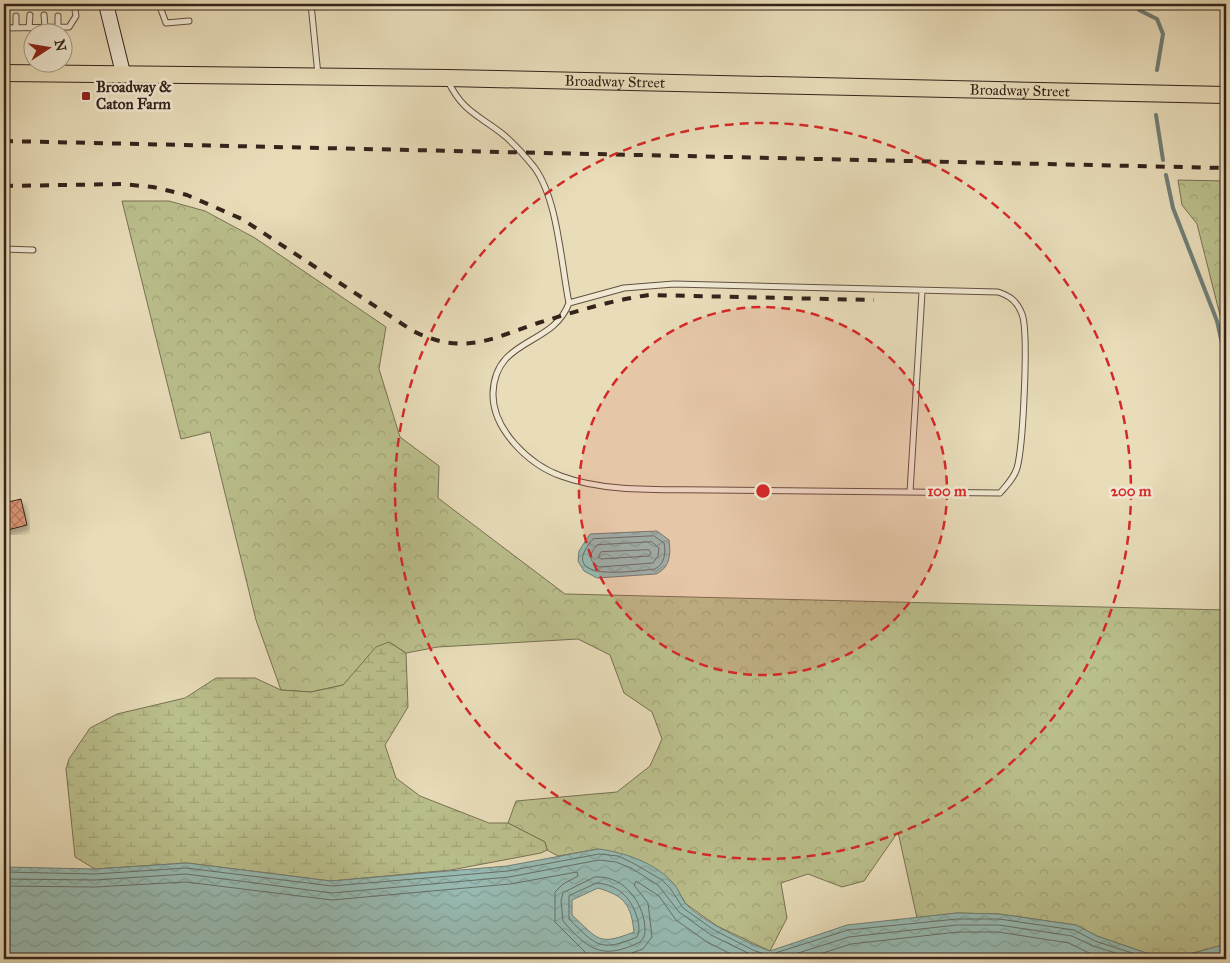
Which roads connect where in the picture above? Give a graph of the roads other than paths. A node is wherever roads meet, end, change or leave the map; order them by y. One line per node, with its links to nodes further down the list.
1 (74, 4): 13 (lane)
2 (106, 4): 18 (street)
3 (159, 4): 9 (lane)
4 (311, 4): 19 (lane)
5 (30, 15): 10 (lane)
6 (44, 15): 11 (lane)
7 (16, 16): 15 (lane)
8 (58, 16): 12 (lane)
9 (189, 21)
10 (29, 22)
11 (45, 22)
12 (58, 22)
13 (72, 22)
14 (4, 28): 15 (lane)
15 (16, 28): 16 (lane)
16 (22, 28)
17 (4, 73): 18 (main road, Broadway Street)
18 (123, 73): 19 (main road, Broadway Street)
19 (318, 76): 20 (main road, Broadway Street)
20 (447, 78): 21 (main road, Broadway Street); 25 (lane)
21 (1226, 96)
22 (4, 249): 23 (lane)
23 (34, 250)
24 (922, 292): 25 (lane); 26 (lane); 26 (lane)
25 (569, 303): 26 (lane)
26 (910, 492)

